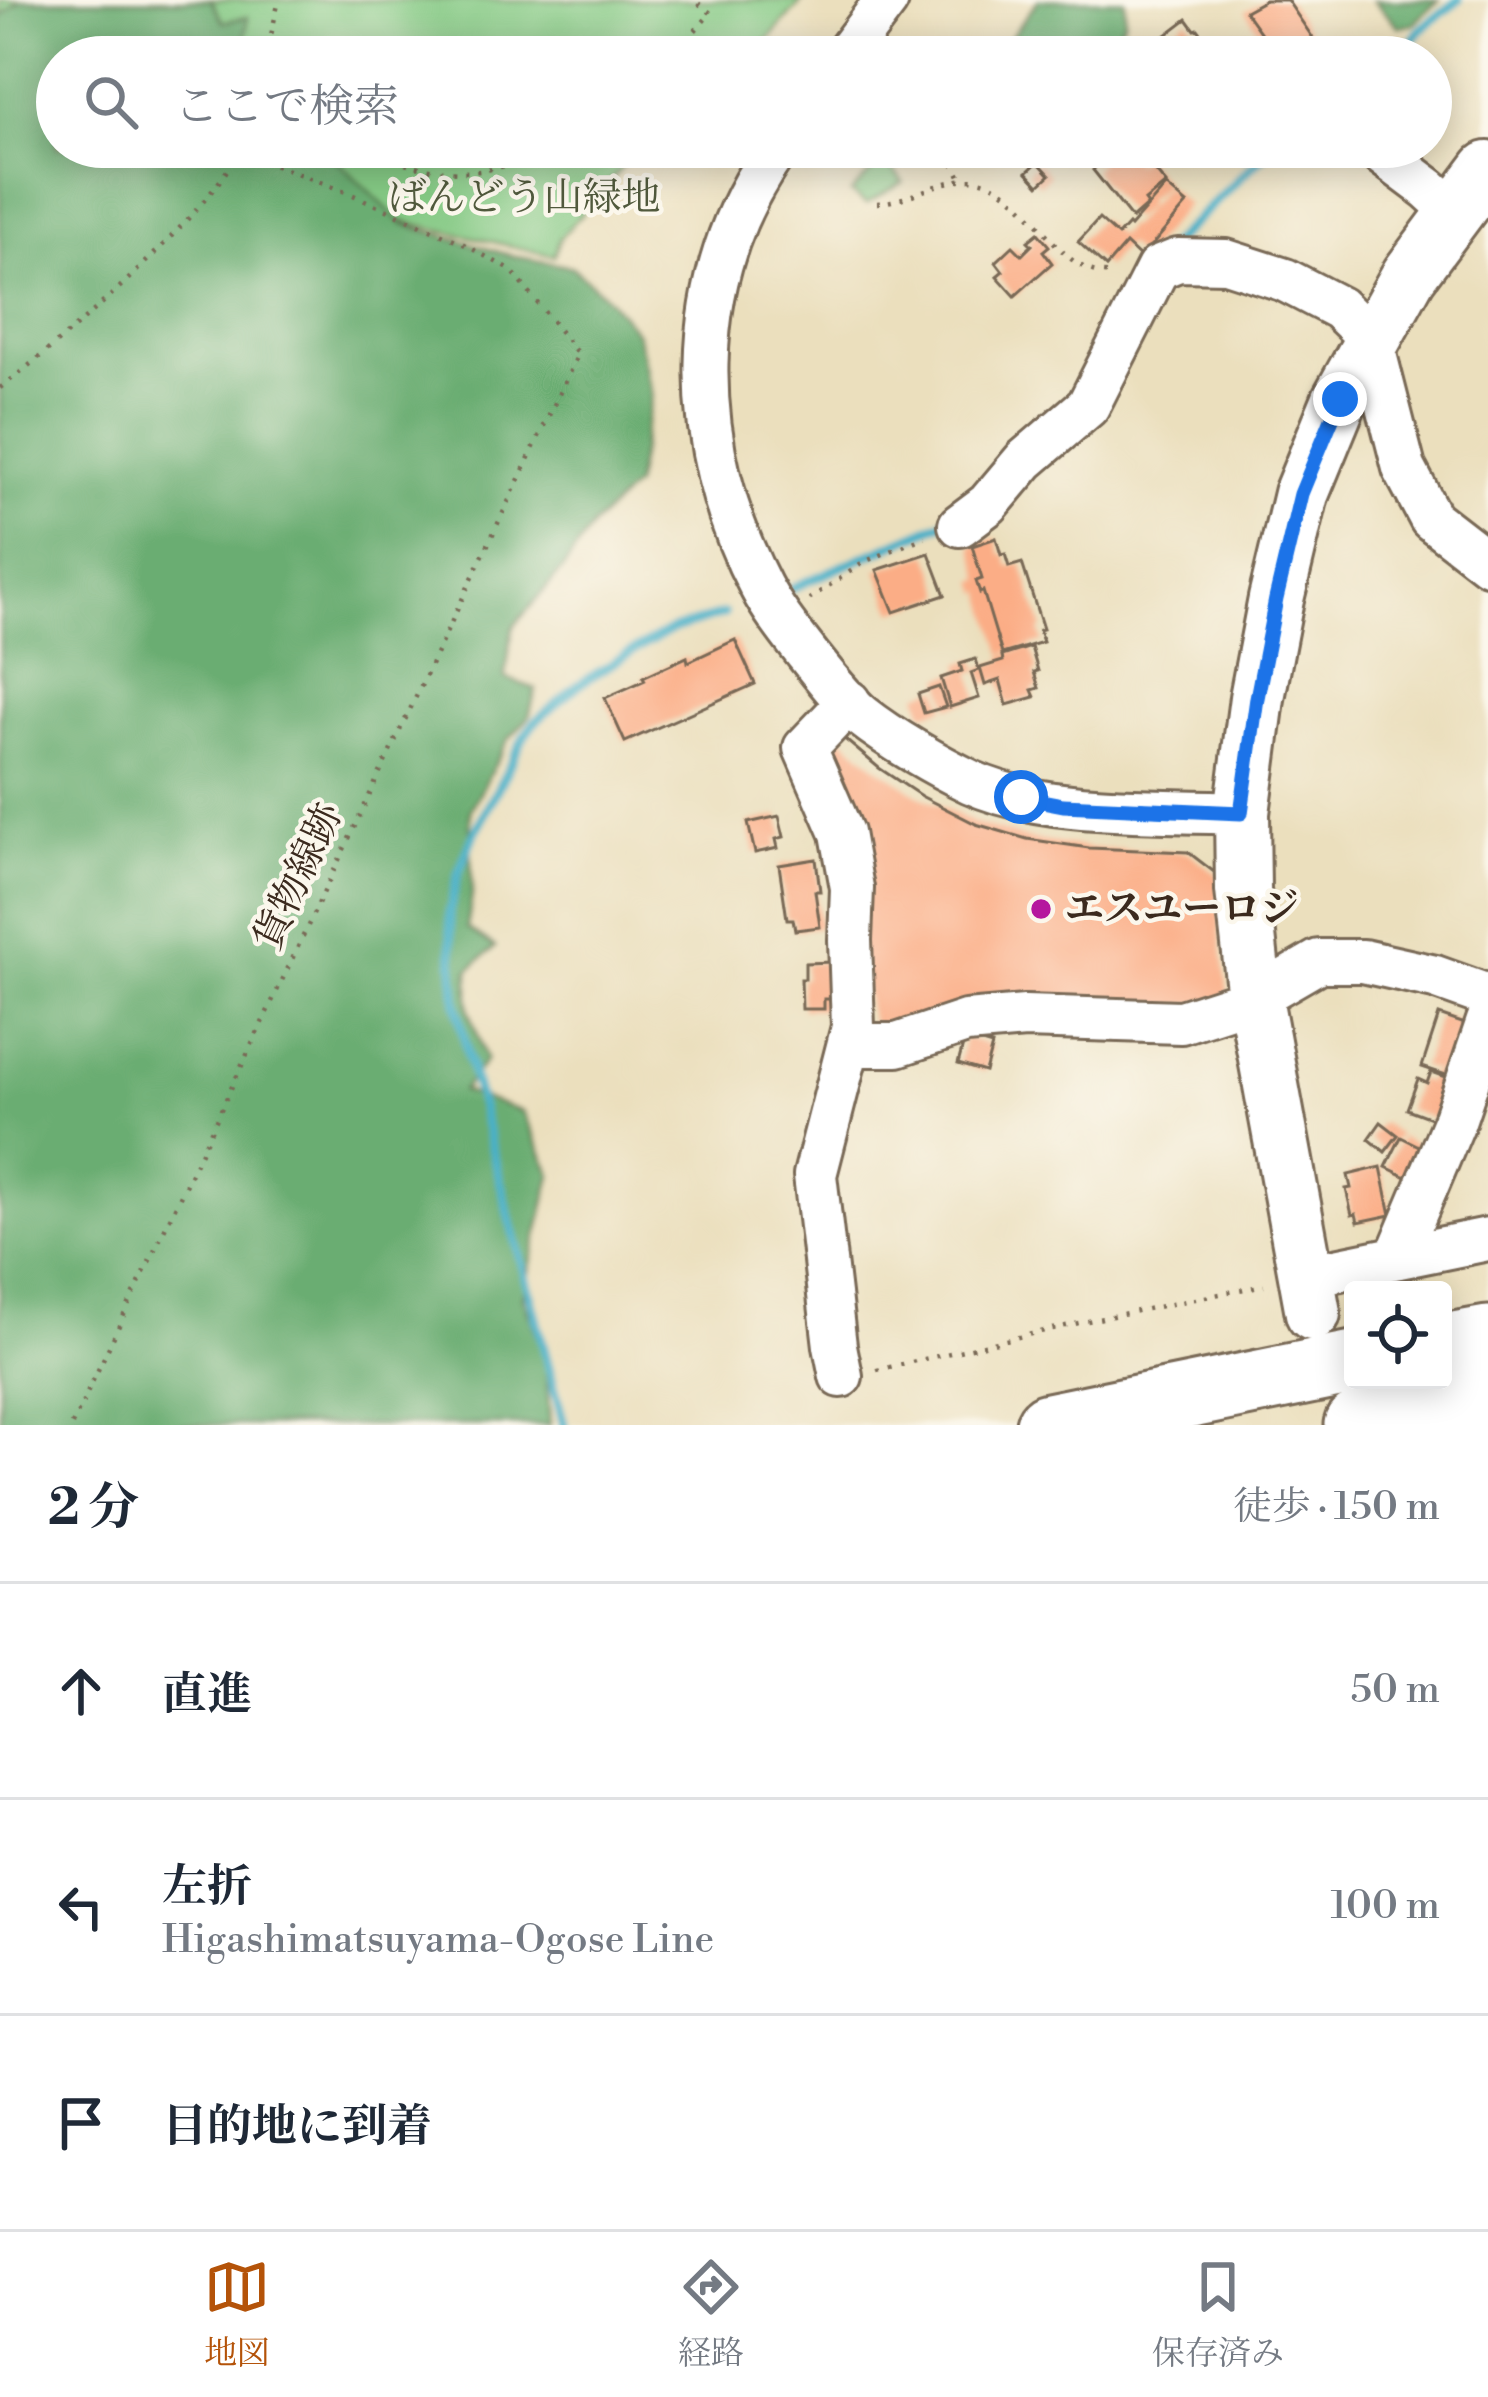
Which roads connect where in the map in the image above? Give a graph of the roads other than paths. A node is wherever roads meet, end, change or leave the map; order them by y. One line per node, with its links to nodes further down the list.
1 (887, 0): 2 (street)
2 (860, 36)
3 (763, 168): 10 (street)
4 (1399, 168): 6 (street)
5 (1488, 169): 6 (main road)
6 (1454, 212): 7 (main road)
7 (1372, 339): 8 (street); 9 (street); 11 (main road)
8 (960, 525)
9 (1488, 563)
10 (849, 703): 11 (street); 15 (street)
11 (1241, 813): 13 (main road)
12 (1488, 996): 13 (street)
13 (1255, 998): 15 (street); 18 (main road)
14 (1488, 1021): 17 (street)
15 (849, 1045): 22 (street)
16 (1488, 1239): 17 (street)
17 (1397, 1257): 18 (street)
18 (1309, 1295)
19 (1488, 1338): 20 (highway)
20 (1452, 1344)
21 (1344, 1365): 24 (highway)
22 (842, 1376)
23 (1488, 1400): 25 (highway)
24 (1048, 1425)
25 (1356, 1425)

